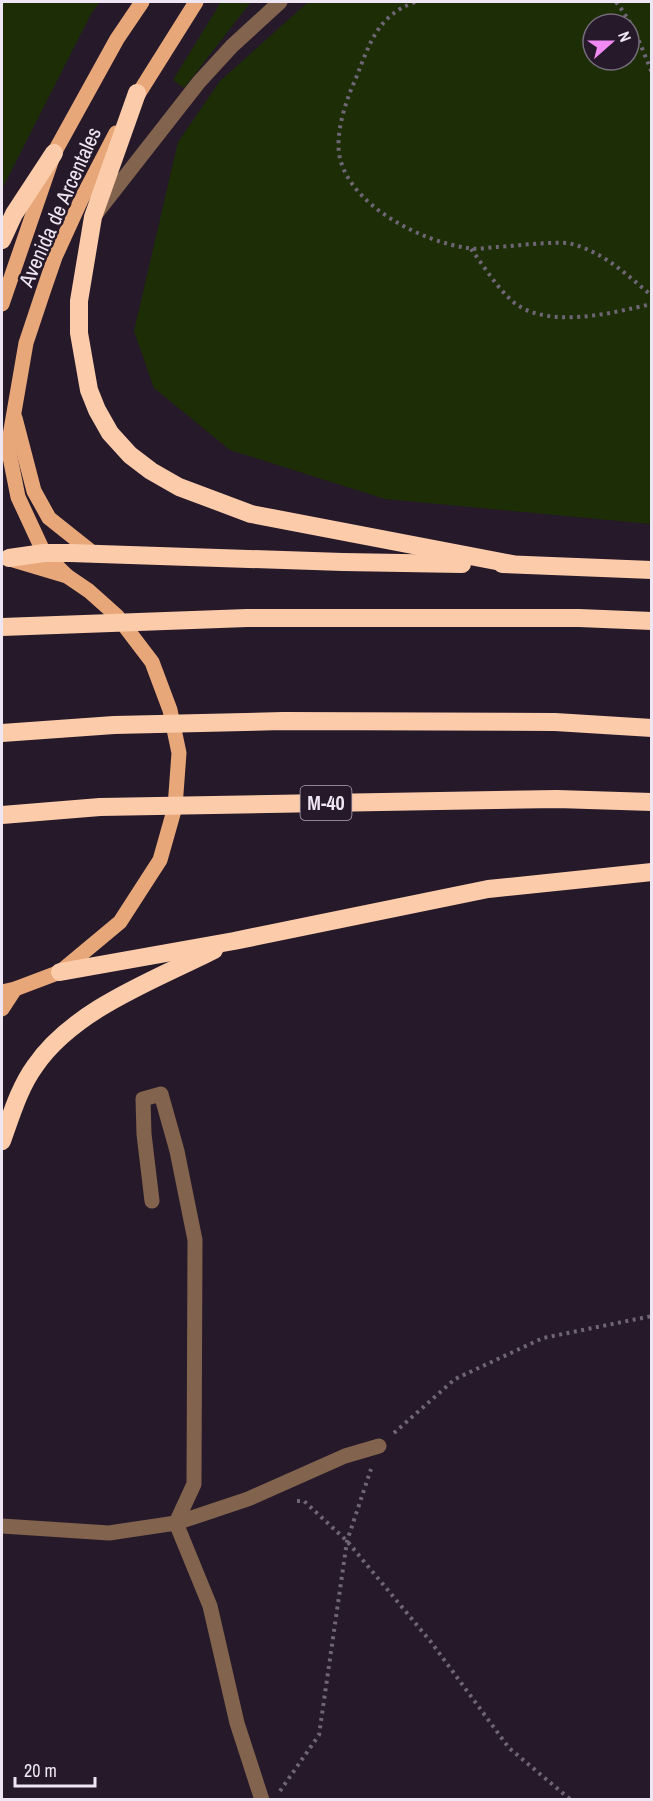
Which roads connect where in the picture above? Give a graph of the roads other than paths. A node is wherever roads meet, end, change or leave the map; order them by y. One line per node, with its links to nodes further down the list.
1 (142, 2): 5 (main road, Avenida de Arcentales)
2 (196, 2): 4 (main road, Avenida de Arcentales)
3 (280, 2): 6 (street)
4 (137, 93): 6 (highway); 9 (main road, Avenida de Arcentales)
5 (54, 153): 7 (highway); 8 (main road, Avenida de Arcentales)
6 (93, 218): 13 (highway)
7 (2, 240)
8 (2, 304)
9 (14, 411): 10 (main road, Avenida de Arcentales); 11 (main road)
10 (44, 553): 11 (highway); 12 (highway); 15 (main road, Avenida de Arcentales)
11 (93, 553): 13 (highway)
12 (5, 558): 15 (main road)
13 (512, 564): 14 (highway)
14 (651, 570)
15 (67, 576): 24 (main road, Avenida de Arcentales)
16 (651, 621): 17 (highway)
17 (2, 627)
18 (651, 728): 19 (highway)
19 (2, 734)
20 (651, 802): 21 (highway, M-40)
21 (2, 815)
22 (651, 872): 23 (highway)
23 (234, 941): 24 (highway); 27 (highway)
24 (60, 972): 25 (main road, Avenida de Arcentales)
25 (8, 991): 26 (main road)
26 (2, 1009)
27 (2, 1141)
28 (152, 1201): 30 (street)
29 (379, 1446): 30 (street)
30 (176, 1523): 31 (street); 32 (street)
31 (2, 1526)
32 (262, 1800)

